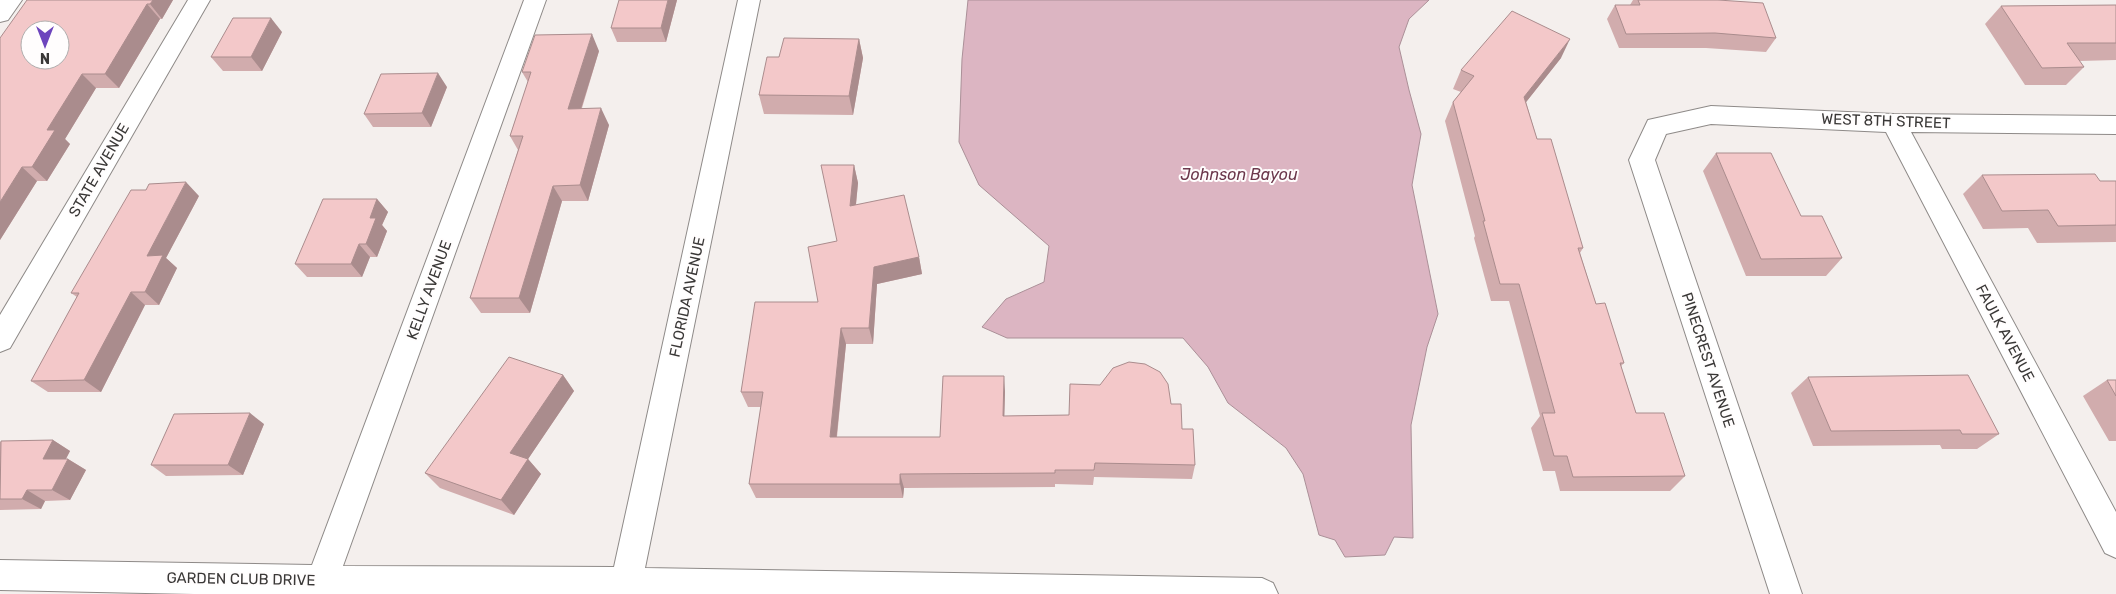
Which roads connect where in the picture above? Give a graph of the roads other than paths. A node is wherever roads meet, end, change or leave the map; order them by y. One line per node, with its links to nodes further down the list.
1 (11, 0): 5 (street)
2 (198, 0): 9 (street, STATE AVENUE)
3 (535, 0): 12 (street, KELLY AVENUE)
4 (749, 0): 13 (street, FLORIDA AVENUE)
5 (0, 14)
6 (1894, 123): 7 (street, WEST 8TH STREET); 8 (street, WEST 8TH STREET); 10 (street, FAULK AVENUE)
7 (2116, 125)
8 (1657, 127): 15 (street, PINECREST AVENUE)
9 (0, 340)
10 (2116, 543)
11 (0, 575): 12 (street, GARDEN CLUB DRIVE)
12 (322, 581): 13 (street, GARDEN CLUB DRIVE)
13 (625, 588): 14 (street, GARDEN CLUB DRIVE)
14 (1262, 594)
15 (1786, 594)

